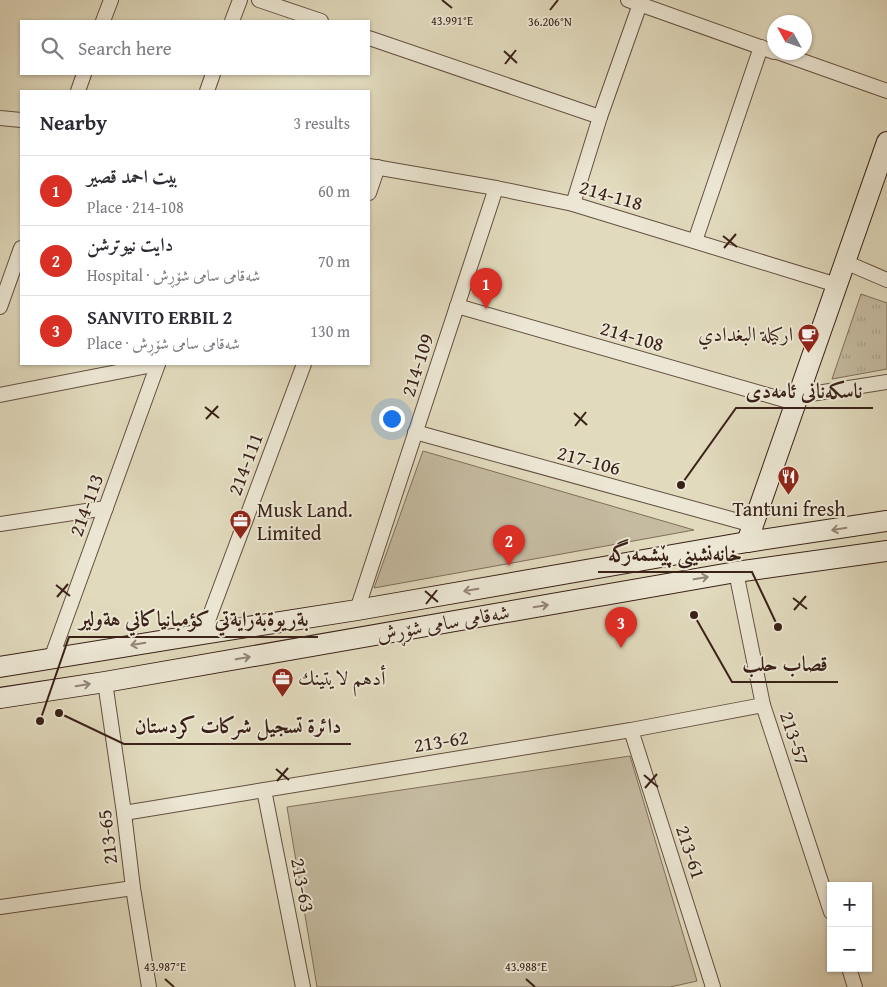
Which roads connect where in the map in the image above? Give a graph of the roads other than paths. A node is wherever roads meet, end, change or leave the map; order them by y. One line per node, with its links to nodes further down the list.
1 (111, 0): 5 (street)
2 (240, 0): 6 (street)
3 (259, 0): 7 (street)
4 (634, 2): 9 (street); 17 (street)
5 (103, 20)
6 (232, 20)
7 (318, 20)
8 (370, 38): 17 (street)
9 (767, 49)
10 (767, 60): 25 (street)
11 (799, 60): 16 (street)
12 (84, 75): 14 (street)
13 (213, 75): 15 (street)
14 (78, 90)
15 (207, 90)
16 (887, 91)
17 (600, 117): 24 (street)
18 (0, 118): 19 (street)
19 (20, 120)
20 (887, 142): 27 (main road)
21 (374, 167): 22 (street); 23 (street, 214-118)
22 (370, 188)
23 (496, 188): 24 (street, 214-118); 30 (street, 214-109)
24 (574, 204): 25 (street, 214-118)
25 (695, 241): 29 (street, 214-118)
26 (20, 251): 31 (street)
27 (845, 262): 28 (street); 29 (main road)
28 (887, 280)
29 (837, 285): 37 (main road)
30 (457, 306): 37 (street, 214-108); 38 (street, 214-109)
31 (0, 307)
32 (153, 365): 36 (street)
33 (158, 365): 39 (street, 214-113)
34 (304, 365): 46 (street, 214-111)
35 (887, 382): 37 (street)
36 (0, 395)
37 (797, 400): 42 (main road)
38 (415, 432): 42 (street, 217-106); 45 (street, 214-109)
39 (106, 508): 41 (street); 47 (street, 214-113)
40 (887, 521): 42 (main road, شەقامی سامی شۆڕش, one-way to 42)
41 (0, 524)
42 (750, 534): 45 (main road, شەقامی سامی شۆڕش, one-way to 45)
43 (887, 551): 44 (main road, شەقامی سامی شۆڕش)
44 (736, 572): 49 (main road, شەقامی سامی شۆڕش, one-way to 44); 51 (street, 213-57)
45 (357, 610): 46 (main road, شەقامی سامی شۆڕش)
46 (202, 634): 47 (main road, شەقامی سامی شۆڕش, one-way to 47)
47 (51, 659): 48 (main road, شەقامی سامی شۆڕش)
48 (0, 667)
49 (105, 682): 50 (main road, شەقامی سامی شۆڕش, one-way to 49); 54 (street, 213-65)
50 (0, 698)
51 (763, 706): 52 (street, 213-62); 56 (street, 213-57)
52 (631, 730): 53 (street, 213-62); 61 (street, 213-61)
53 (264, 790): 54 (street, 213-62); 60 (street, 213-63)
54 (124, 813): 55 (street, 213-65)
55 (132, 888): 57 (street); 59 (street, 213-65)
56 (827, 900)
57 (0, 907)
58 (850, 972): 62 (street)
59 (150, 987)
60 (303, 987)
61 (713, 987)
62 (855, 987)

